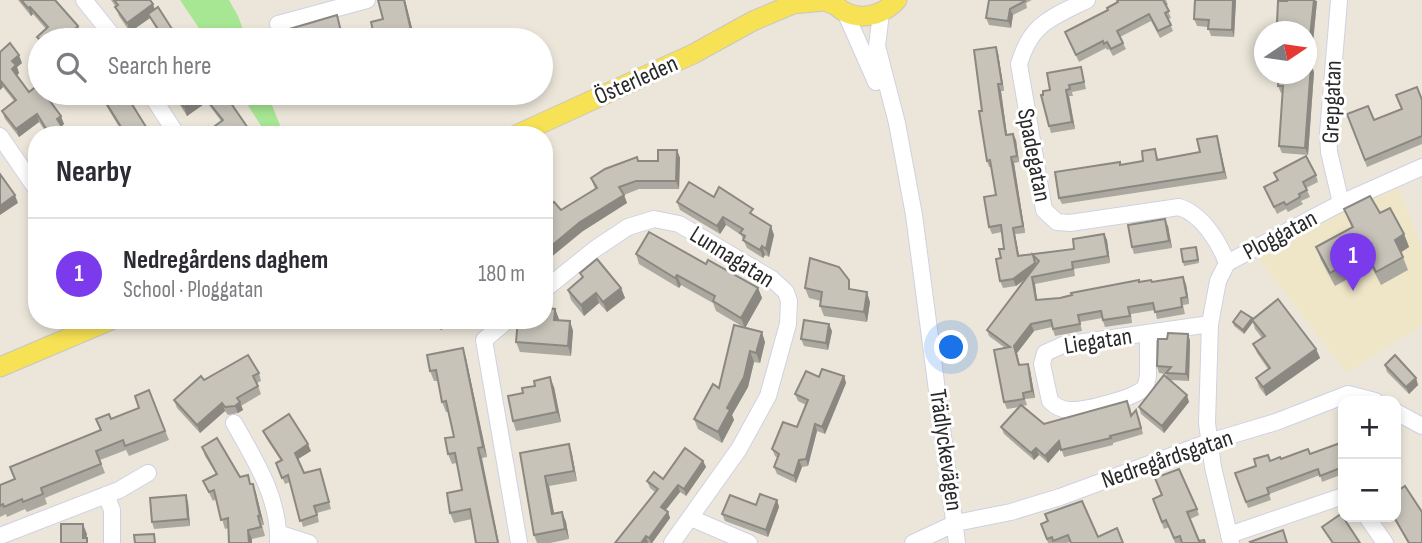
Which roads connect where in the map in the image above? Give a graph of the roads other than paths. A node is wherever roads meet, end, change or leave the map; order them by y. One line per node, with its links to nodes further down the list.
1 (83, 0): 11 (street)
2 (367, 0): 10 (street)
3 (778, 0): 9 (main road, Österleden)
4 (897, 0): 8 (main road)
5 (1087, 0): 20 (street, Spadegatan)
6 (1339, 0): 19 (street, Grepgatan)
7 (837, 6): 8 (main road); 9 (main road, Österleden); 16 (street, Trädlyckevägen)
8 (881, 13): 16 (street, Trädlyckevägen)
9 (753, 21): 14 (main road, Österleden)
10 (278, 24)
11 (106, 28)
12 (158, 105): 13 (street)
13 (171, 126)
14 (536, 126)
15 (0, 136): 18 (street)
16 (901, 150): 37 (street, Trädlyckevägen)
17 (1422, 167): 19 (street, Ploggatan)
18 (28, 177)
19 (1341, 203): 20 (street, Ploggatan)
20 (1227, 263): 22 (street, Ploggatan)
21 (553, 283): 35 (street, Lunnagatan)
22 (1210, 324): 25 (street, Liegatan); 31 (street, Ploggatan)
23 (90, 329): 26 (main road)
24 (497, 329): 43 (street)
25 (1148, 333): 25 (street, Liegatan)
26 (0, 368)
27 (1338, 398): 31 (street, Nedregårdsgatan)
28 (1401, 415): 30 (street)
29 (233, 423): 39 (street)
30 (1422, 426)
31 (1209, 442): 37 (street, Nedregårdsgatan); 40 (street, Ploggatan)
32 (148, 473): 33 (street)
33 (106, 495): 38 (street); 41 (street)
34 (1338, 498): 40 (street)
35 (691, 518): 44 (street, Lunnagatan); 45 (street)
36 (1370, 522): 48 (street)
37 (956, 523): 46 (street, Nedregårdsgatan); 47 (street, Trädlyckevägen)
38 (0, 536)
39 (278, 538): 42 (street)
40 (1230, 539)
41 (112, 543)
42 (309, 543)
43 (519, 543)
44 (672, 543)
45 (749, 543)
46 (913, 543)
47 (957, 543)
48 (1385, 543)

